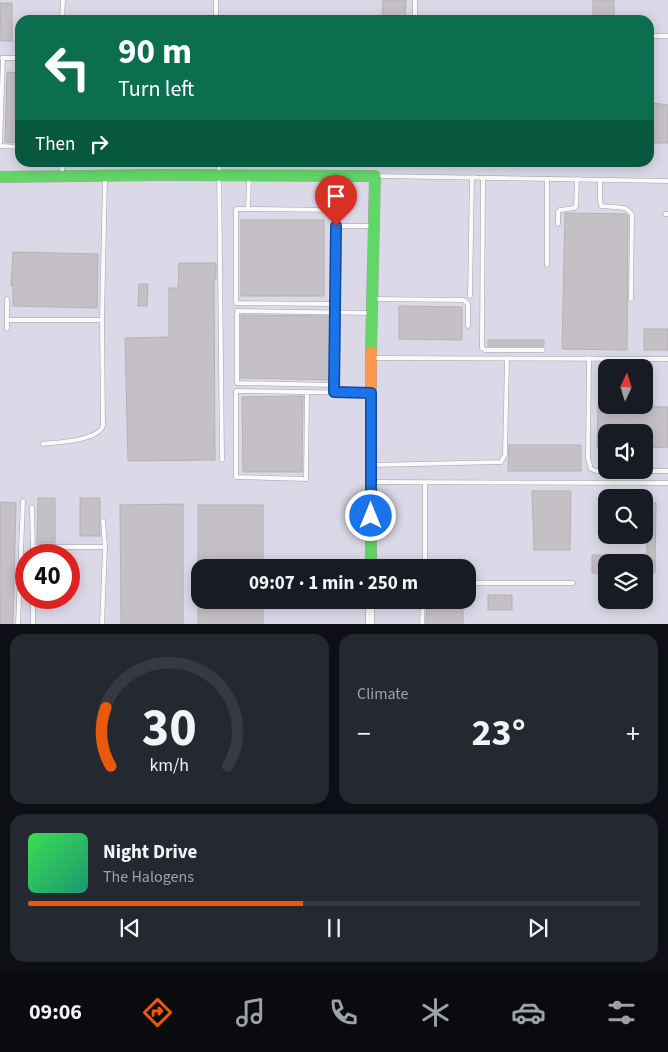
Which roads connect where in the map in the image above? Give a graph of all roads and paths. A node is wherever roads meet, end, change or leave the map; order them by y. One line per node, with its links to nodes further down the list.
1 (62, 0): 4 (lane)
2 (216, 0): 5 (lane)
3 (415, 0): 6 (lane)
4 (62, 15)
5 (216, 15)
6 (415, 15)
7 (654, 36): 8 (lane)
8 (668, 36)
9 (1, 58): 10 (lane); 11 (lane)
10 (15, 58)
11 (0, 146): 12 (lane)
12 (15, 147)
13 (62, 167): 19 (lane)
14 (219, 167): 16 (lane)
15 (105, 175): 16 (street); 19 (street); 40 (lane)
16 (220, 175): 17 (street); 53 (lane)
17 (249, 175): 20 (street); 27 (lane)
18 (0, 176): 19 (street)
19 (62, 176)
20 (375, 176): 21 (lane); 30 (street)
21 (472, 177): 22 (lane); 32 (lane)
22 (483, 178): 23 (lane); 43 (lane)
23 (547, 179): 24 (lane); 31 (lane)
24 (577, 179): 25 (lane); 28 (lane)
25 (600, 180): 26 (lane); 35 (lane)
26 (668, 181)
27 (248, 209): 29 (lane); 36 (lane)
28 (558, 224)
29 (336, 226): 30 (lane); 36 (lane)
30 (373, 226): 34 (street)
31 (547, 265)
32 (470, 296)
33 (7, 299): 39 (lane)
34 (372, 299): 38 (street); 41 (lane)
35 (631, 299)
36 (335, 304): 37 (lane)
37 (335, 312): 38 (lane); 48 (lane); 48 (lane)
38 (372, 313): 44 (street)
39 (7, 320): 40 (lane); 42 (lane)
40 (102, 320): 52 (lane)
41 (468, 326)
42 (7, 329)
43 (543, 350)
44 (371, 358): 45 (lane); 51 (street)
45 (507, 358): 46 (lane); 54 (lane)
46 (589, 358): 47 (lane); 55 (lane)
47 (668, 359)
48 (334, 385): 50 (lane)
49 (307, 392): 49 (lane); 50 (lane)
50 (334, 392): 51 (lane)
51 (371, 393): 54 (street)
52 (43, 444)
53 (222, 460)
54 (371, 466): 56 (street)
55 (668, 471)
56 (371, 482): 58 (lane); 65 (street)
57 (668, 483): 58 (lane)
58 (425, 484): 66 (lane)
59 (23, 501): 72 (lane)
60 (32, 507): 62 (lane)
61 (103, 521): 64 (lane)
62 (33, 544)
63 (80, 547): 64 (lane)
64 (105, 547): 74 (lane)
65 (370, 559)
66 (425, 559)
67 (476, 583): 68 (lane)
68 (573, 583)
69 (33, 609): 73 (lane)
70 (370, 609): 75 (street)
71 (423, 609): 76 (lane)
72 (18, 624)
73 (33, 624)
74 (102, 624)
75 (370, 624)
76 (422, 624)

